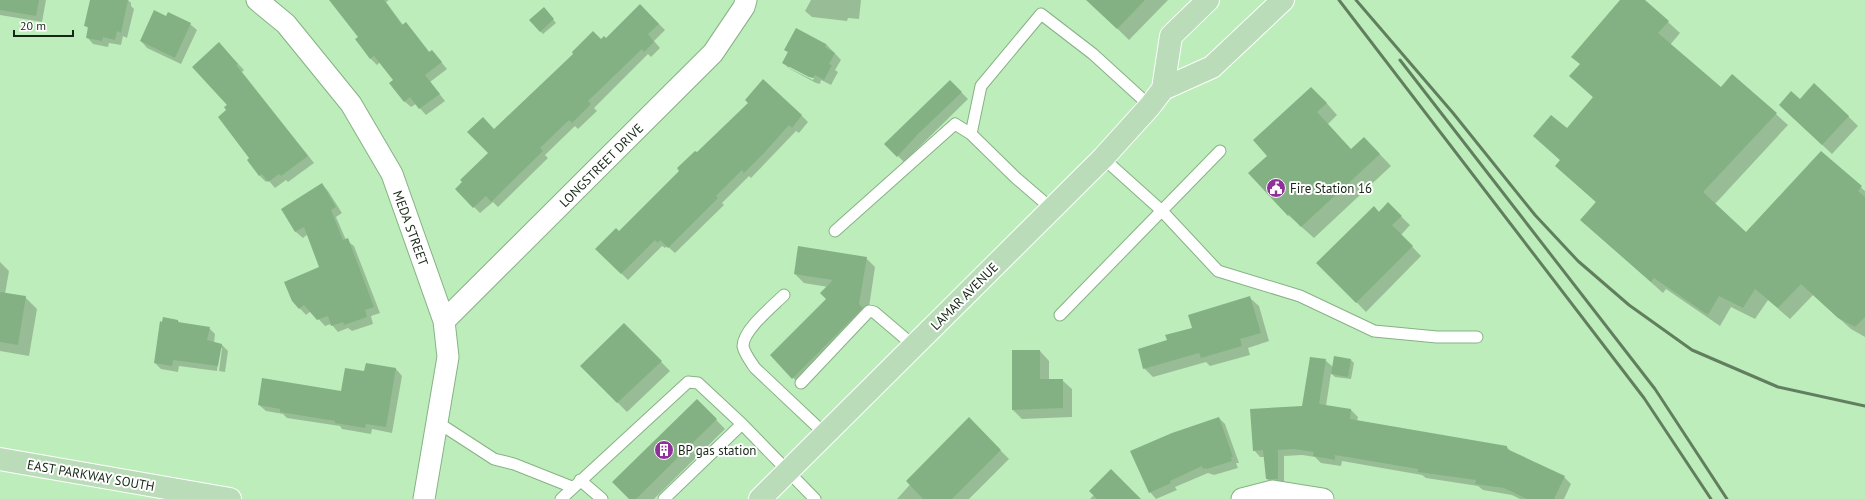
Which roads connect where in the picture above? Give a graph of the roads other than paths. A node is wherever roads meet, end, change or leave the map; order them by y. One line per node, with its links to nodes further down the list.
1 (257, 0): 15 (street, MEDA STREET)
2 (746, 0): 15 (street, LONGSTREET DRIVE)
3 (1208, 0): 5 (main road, LAMAR AVENUE)
4 (1283, 0): 5 (main road, LAMAR AVENUE)
5 (1163, 89): 6 (main road, LAMAR AVENUE)
6 (1150, 106): 7 (lane); 9 (main road, LAMAR AVENUE)
7 (971, 134): 10 (lane); 12 (lane)
8 (1220, 151): 11 (lane)
9 (1103, 158): 10 (main road, LAMAR AVENUE); 11 (lane)
10 (1052, 209): 17 (main road, LAMAR AVENUE)
11 (1162, 211): 14 (lane); 16 (lane)
12 (835, 231)
13 (784, 295): 21 (lane)
14 (1060, 315)
15 (444, 321): 19 (street, MEDA STREET)
16 (1477, 337)
17 (914, 346): 18 (lane); 21 (main road, LAMAR AVENUE)
18 (801, 383)
19 (437, 422): 24 (lane); 26 (street, MEDA STREET)
20 (742, 424): 23 (lane); 24 (lane); 29 (lane)
21 (825, 434): 23 (main road, LAMAR AVENUE)
22 (0, 459): 25 (main road, EAST PARKWAY SOUTH)
23 (788, 471): 30 (main road, LAMAR AVENUE); 31 (lane)
24 (576, 483): 27 (lane); 28 (lane)
25 (230, 499)
26 (424, 499)
27 (561, 499)
28 (602, 499)
29 (664, 499)
30 (760, 499)
31 (815, 499)
32 (1242, 499): 33 (street)
33 (1323, 499)

